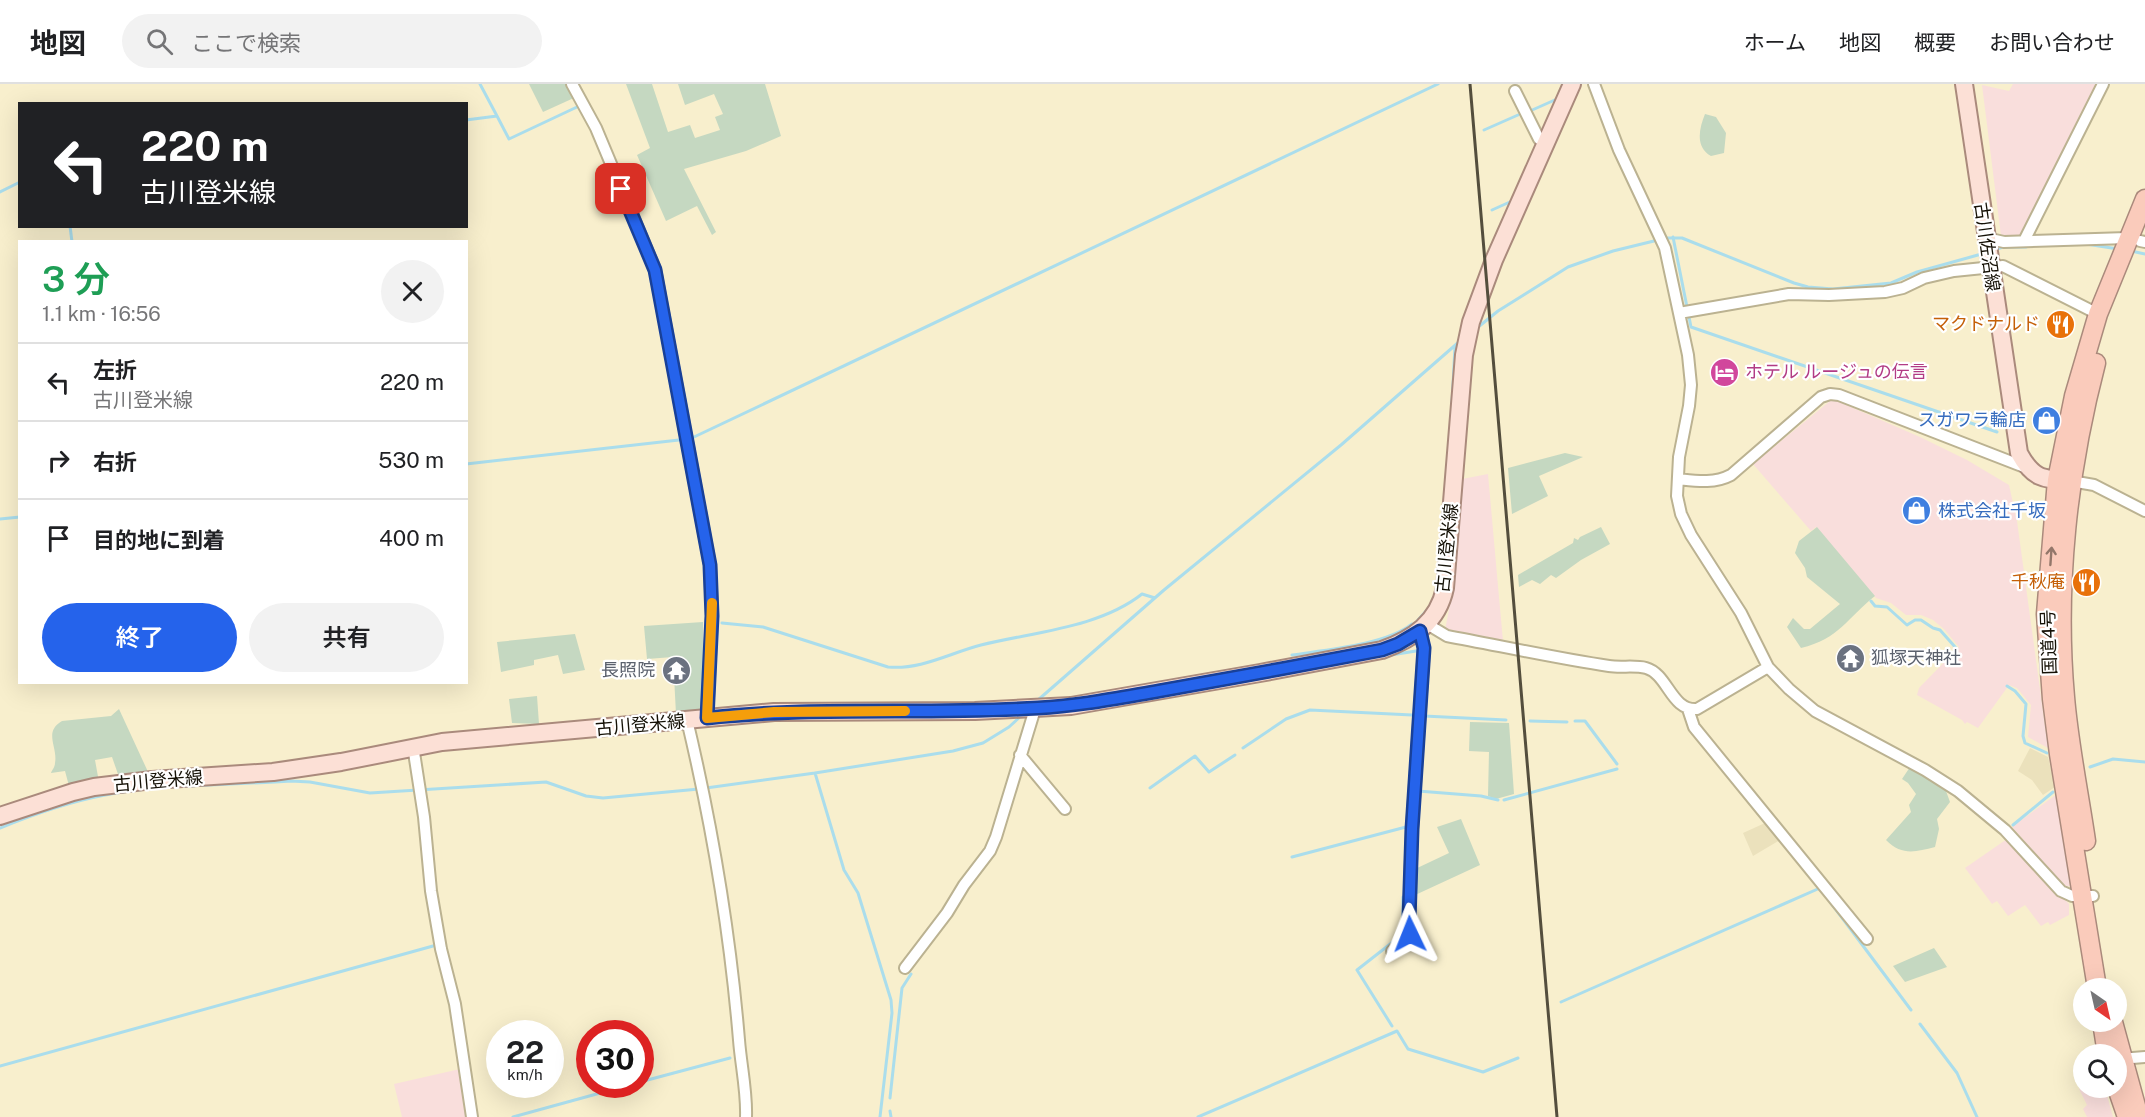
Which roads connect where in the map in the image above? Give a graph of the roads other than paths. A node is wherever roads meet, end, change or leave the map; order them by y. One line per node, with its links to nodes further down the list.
1 (572, 84): 22 (street)
2 (1572, 84): 7 (main road, 古川登米線)
3 (1594, 84): 12 (street)
4 (1964, 84): 11 (main road, 古川佐沼線)
5 (2103, 84): 9 (street)
6 (1515, 91): 7 (street)
7 (1547, 143): 18 (main road, 古川登米線)
8 (2145, 199): 10 (highway, 国道4号)
9 (2024, 241): 10 (street); 11 (street)
10 (2134, 244): 13 (highway, 国道4号); 16 (highway, 国道4号)
11 (1988, 251): 12 (street); 13 (street); 14 (main road, 古川佐沼線)
12 (1680, 313): 15 (street)
13 (2098, 314): 16 (highway, 国道4号)
14 (2027, 468): 15 (street); 16 (main road)
15 (1677, 479): 19 (street)
16 (2064, 480): 17 (street); 28 (highway, 国道4号)
17 (2145, 511)
18 (1424, 627): 20 (main road, 古川登米線); 21 (street); 30 (street)
19 (1768, 667): 21 (street); 28 (street)
20 (1030, 709): 22 (main road, 古川登米線); 25 (street)
21 (1688, 710): 29 (street)
22 (707, 718): 23 (main road, 古川登米線)
23 (687, 720): 24 (main road, 古川登米線); 39 (street)
24 (413, 746): 27 (main road, 古川登米線); 38 (street)
25 (1020, 755): 26 (street); 31 (street)
26 (1065, 809)
27 (0, 816)
28 (2087, 897): 32 (highway, 国道4号); 33 (highway, 国道4号)
29 (1866, 939)
30 (1392, 951)
31 (905, 968)
32 (2096, 978)
33 (2105, 978)
34 (2145, 1057): 35 (street)
35 (2127, 1058)
36 (2127, 1086): 41 (highway)
37 (2120, 1098): 40 (highway)
38 (472, 1117)
39 (746, 1117)
40 (2127, 1117)
41 (2139, 1117)

